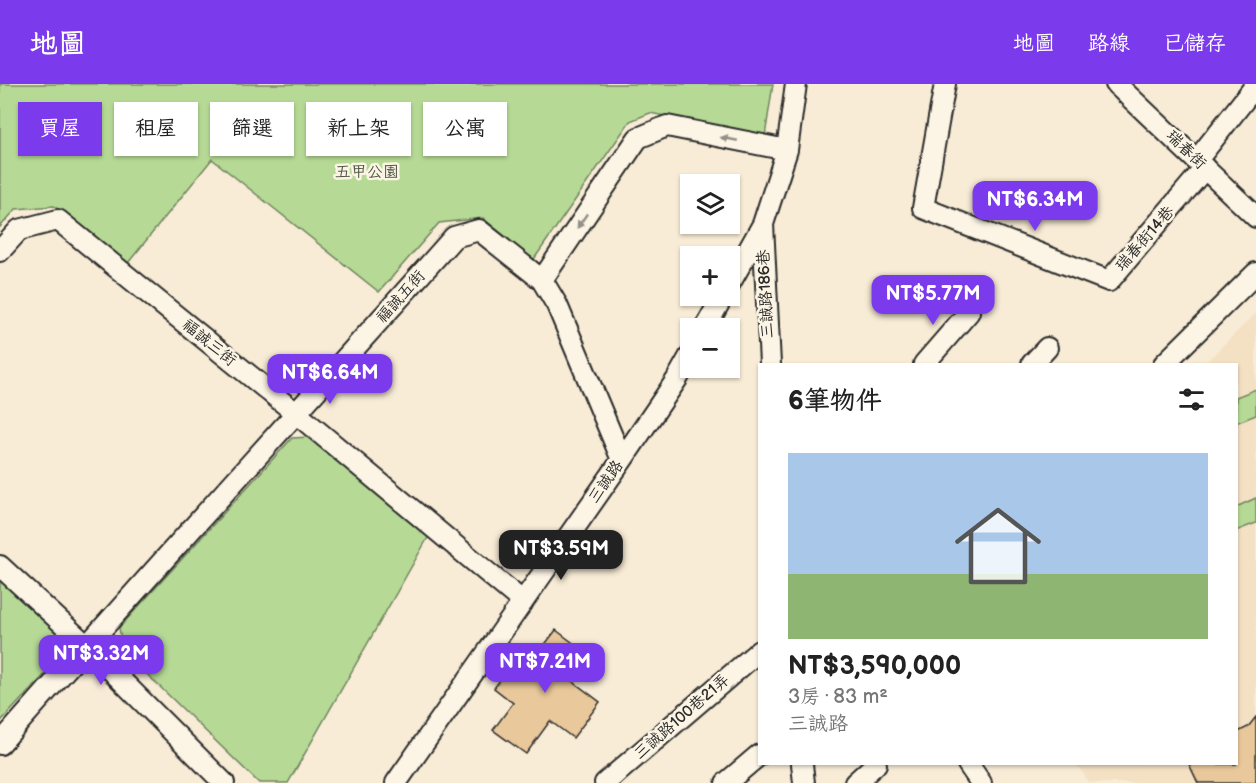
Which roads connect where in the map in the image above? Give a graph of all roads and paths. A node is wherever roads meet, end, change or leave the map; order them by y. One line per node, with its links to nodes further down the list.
1 (796, 84): 5 (street)
2 (945, 84): 6 (street, 瑞春街14巷)
3 (1116, 84): 6 (street, 瑞春街)
4 (1256, 85): 6 (street)
5 (787, 150): 8 (street); 12 (street, one-way to 12)
6 (1201, 164): 7 (street, 瑞春街)
7 (1256, 217)
8 (763, 224): 10 (street); 15 (street, 三誠路186巷)
9 (0, 251): 20 (street, 福誠三街)
10 (740, 265)
11 (1256, 273): 18 (street)
12 (542, 280): 20 (street, 福誠五街); 21 (street, 福誠五街)
13 (969, 312): 16 (street)
14 (1047, 348): 17 (street)
15 (770, 363)
16 (925, 363)
17 (1033, 363)
18 (1165, 363)
19 (680, 374): 21 (street, 三誠路)
20 (297, 414): 23 (street, 福誠三街); 24 (street, 福誠五街)
21 (622, 460): 23 (street, 三誠路)
22 (0, 566): 24 (street)
23 (523, 602): 31 (street, 三誠路)
24 (86, 645): 26 (street, 福誠五街); 30 (street)
25 (758, 652): 32 (street, 三誠路100巷21弄)
26 (0, 744)
27 (758, 756): 33 (street)
28 (875, 765): 34 (street)
29 (969, 765): 35 (street)
30 (224, 783)
31 (396, 783)
32 (605, 783)
33 (726, 783)
34 (855, 783)
35 (981, 783)

